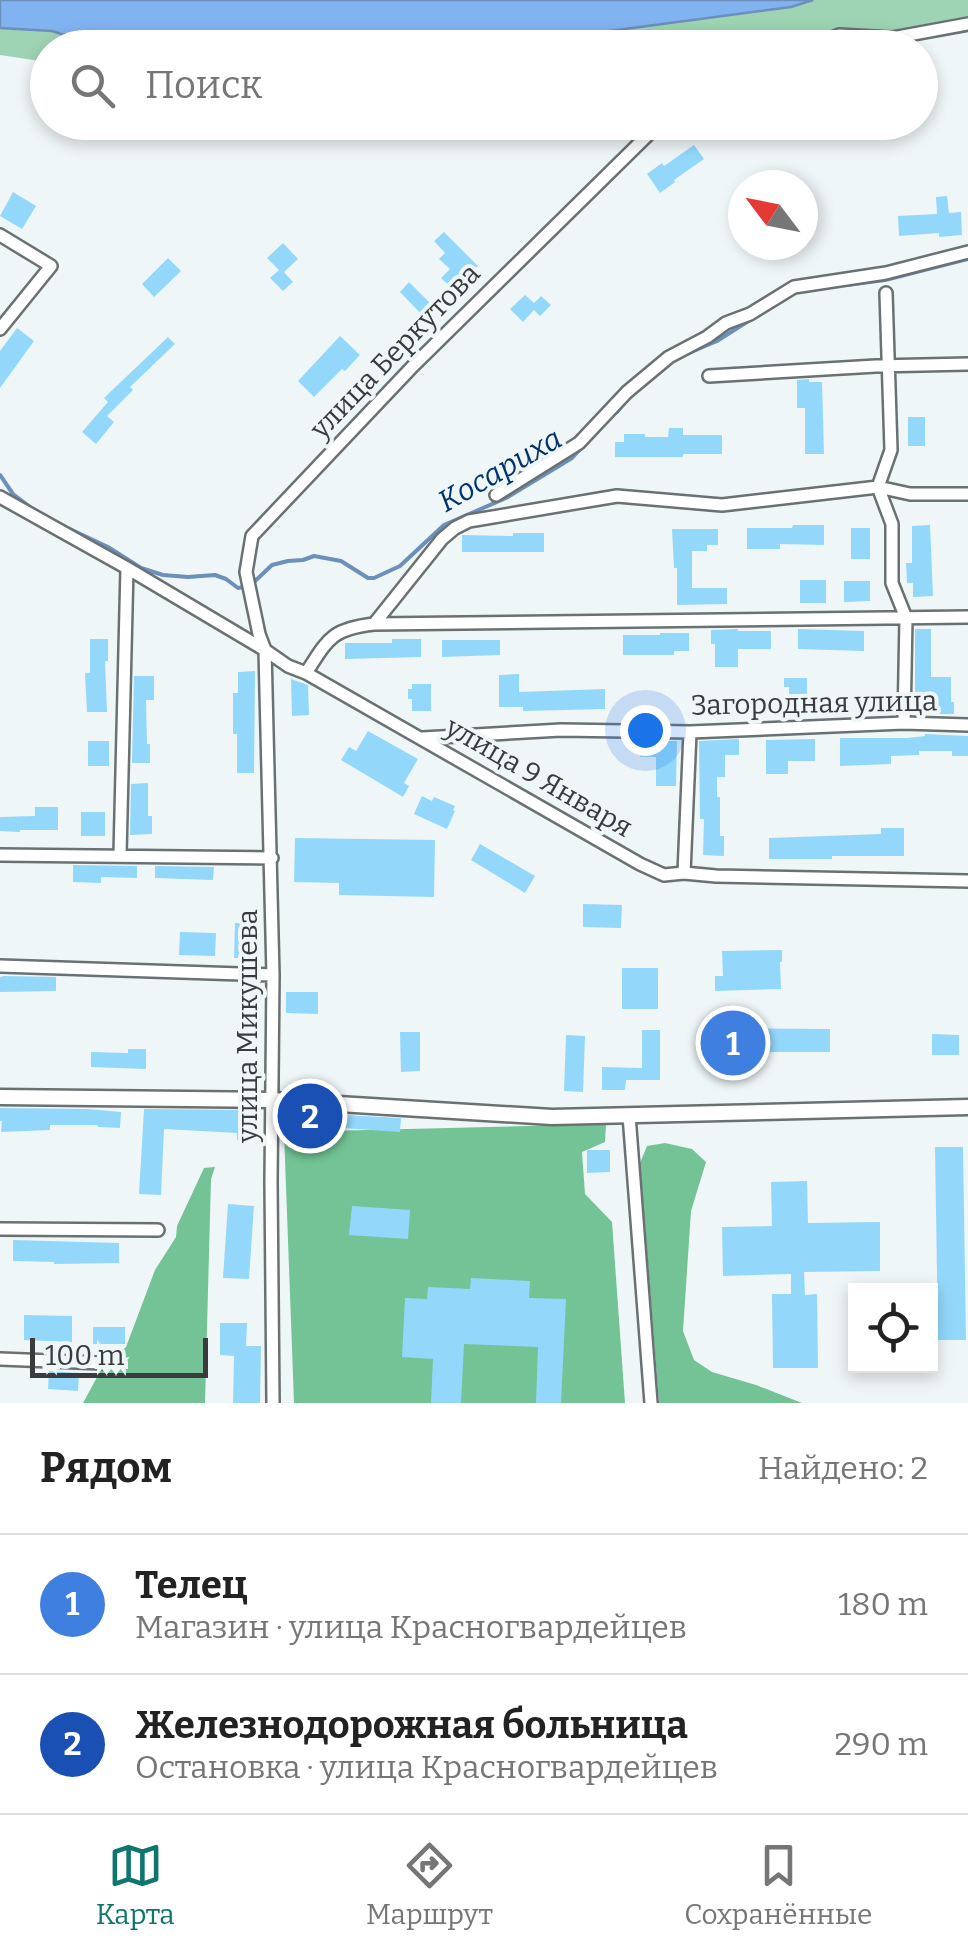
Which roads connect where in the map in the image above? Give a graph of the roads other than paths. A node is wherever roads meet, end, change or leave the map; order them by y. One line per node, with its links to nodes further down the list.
1 (968, 24): 2 (street)
2 (935, 30)
3 (643, 140): 19 (street, улица Беркутова)
4 (0, 235): 7 (street)
5 (968, 252): 13 (street)
6 (886, 293): 9 (street)
7 (0, 328)
8 (968, 364): 9 (street)
9 (890, 366): 10 (street); 11 (street)
10 (710, 376)
11 (878, 488): 12 (street); 17 (street); 18 (street)
12 (968, 494)
13 (496, 495)
14 (0, 497): 15 (street, улица 9 Января)
15 (127, 568): 19 (street, улица 9 Января); 26 (street)
16 (968, 617): 17 (street)
17 (906, 618): 18 (street); 21 (street)
18 (374, 624): 20 (street)
19 (265, 650): 20 (street, улица 9 Января); 27 (street, улица Микушева)
20 (306, 673): 24 (street, улица 9 Января)
21 (904, 723): 22 (street, Загородная улица); 23 (street, Загородная улица)
22 (968, 725)
23 (690, 732): 24 (street, Загородная улица); 28 (street)
24 (422, 738): 28 (street, улица 9 Января)
25 (0, 854): 26 (street)
26 (120, 854): 27 (street)
27 (272, 858): 31 (street, улица Микушева)
28 (684, 873): 29 (street, улица 9 Января)
29 (968, 881)
30 (0, 966): 31 (street)
31 (273, 975): 33 (street, улица Микушева)
32 (0, 1098): 33 (street)
33 (273, 1100): 35 (street); 40 (street, улица Микушева)
34 (968, 1107): 35 (street)
35 (629, 1115): 41 (street)
36 (0, 1230): 37 (street)
37 (158, 1230)
38 (0, 1359): 39 (street)
39 (102, 1363)
40 (273, 1403)
41 (651, 1403)

